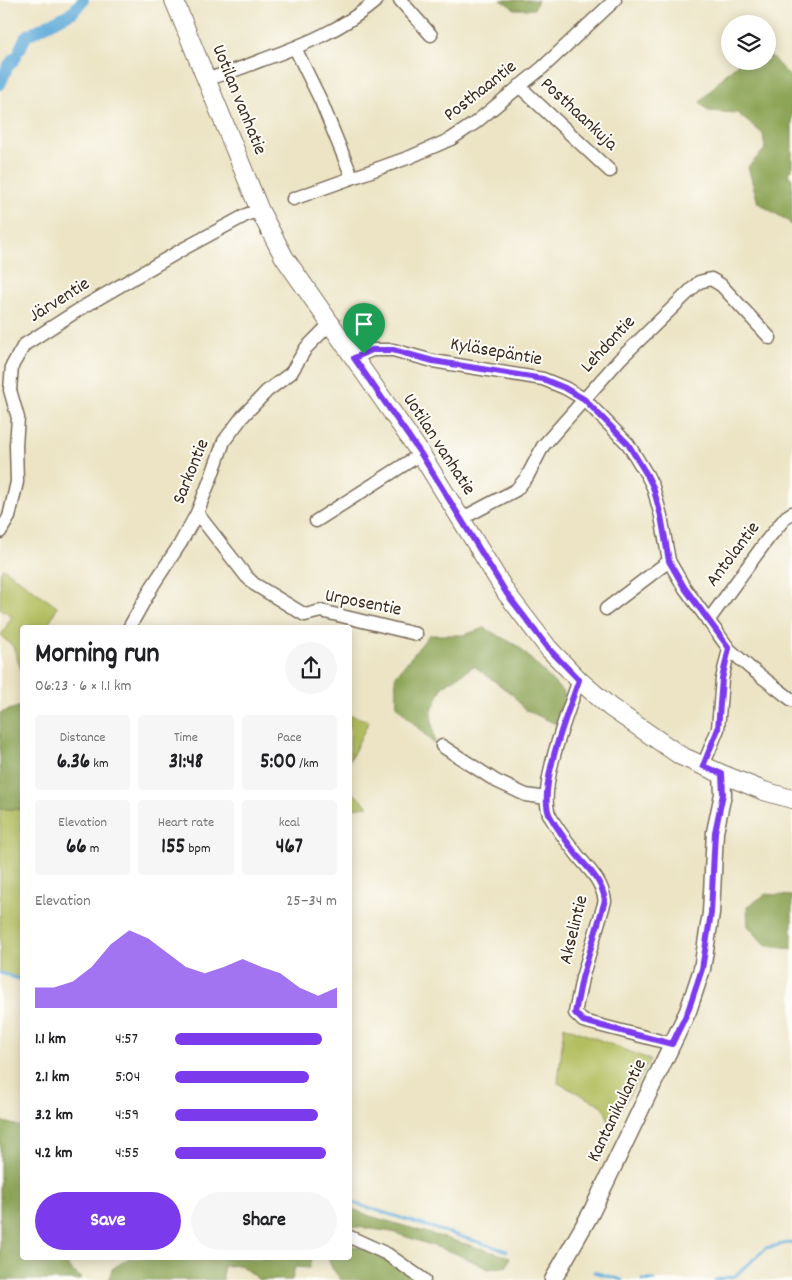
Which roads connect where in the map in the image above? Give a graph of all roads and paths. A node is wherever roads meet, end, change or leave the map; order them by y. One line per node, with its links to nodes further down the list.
1 (174, 0): 7 (main road, Uotilan vanhatie)
2 (377, 0): 6 (street)
3 (400, 0): 5 (street)
4 (615, 0): 8 (street, Posthaantie)
5 (431, 35)
6 (295, 48): 7 (street); 10 (street)
7 (207, 79): 12 (main road, Uotilan vanhatie)
8 (519, 86): 9 (street, Posthaankuja); 10 (street, Posthaantie)
9 (610, 171)
10 (352, 177): 11 (street, Posthaantie)
11 (293, 199)
12 (260, 210): 13 (main road, Uotilan vanhatie); 22 (street, Järventie)
13 (330, 324): 15 (main road, Uotilan vanhatie); 18 (street, Sarkontie)
14 (770, 338): 16 (street, Lehdontie)
15 (354, 358): 16 (street, Kyläsepäntie); 17 (main road, Uotilan vanhatie)
16 (584, 399): 20 (street, Lehdontie); 23 (street, Kyläsepäntie)
17 (421, 454): 20 (main road, Uotilan vanhatie); 21 (street)
18 (197, 513): 26 (street, Sarkontie); 27 (street, Urposentie)
19 (792, 513): 25 (street, Antolantie)
20 (461, 519): 29 (main road, Uotilan vanhatie)
21 (316, 521)
22 (0, 532)
23 (669, 561): 24 (street); 25 (street, Kyläsepäntie)
24 (606, 609)
25 (708, 621): 28 (street, Kyläsepäntie)
26 (131, 625)
27 (416, 634)
28 (729, 648): 30 (street, Kyläsepäntie); 32 (street)
29 (579, 680): 32 (main road, Uotilan vanhatie); 34 (street)
30 (792, 700)
31 (442, 746): 34 (street)
32 (703, 766): 33 (main road, Uotilan vanhatie)
33 (722, 774): 35 (main road, Uotilan vanhatie); 36 (street, Kantanikulantie)
34 (546, 798): 36 (street, Akselintie)
35 (792, 799)
36 (672, 1044): 39 (street, Kantanikulantie)
37 (352, 1238): 38 (street)
38 (424, 1280)
39 (553, 1280)

